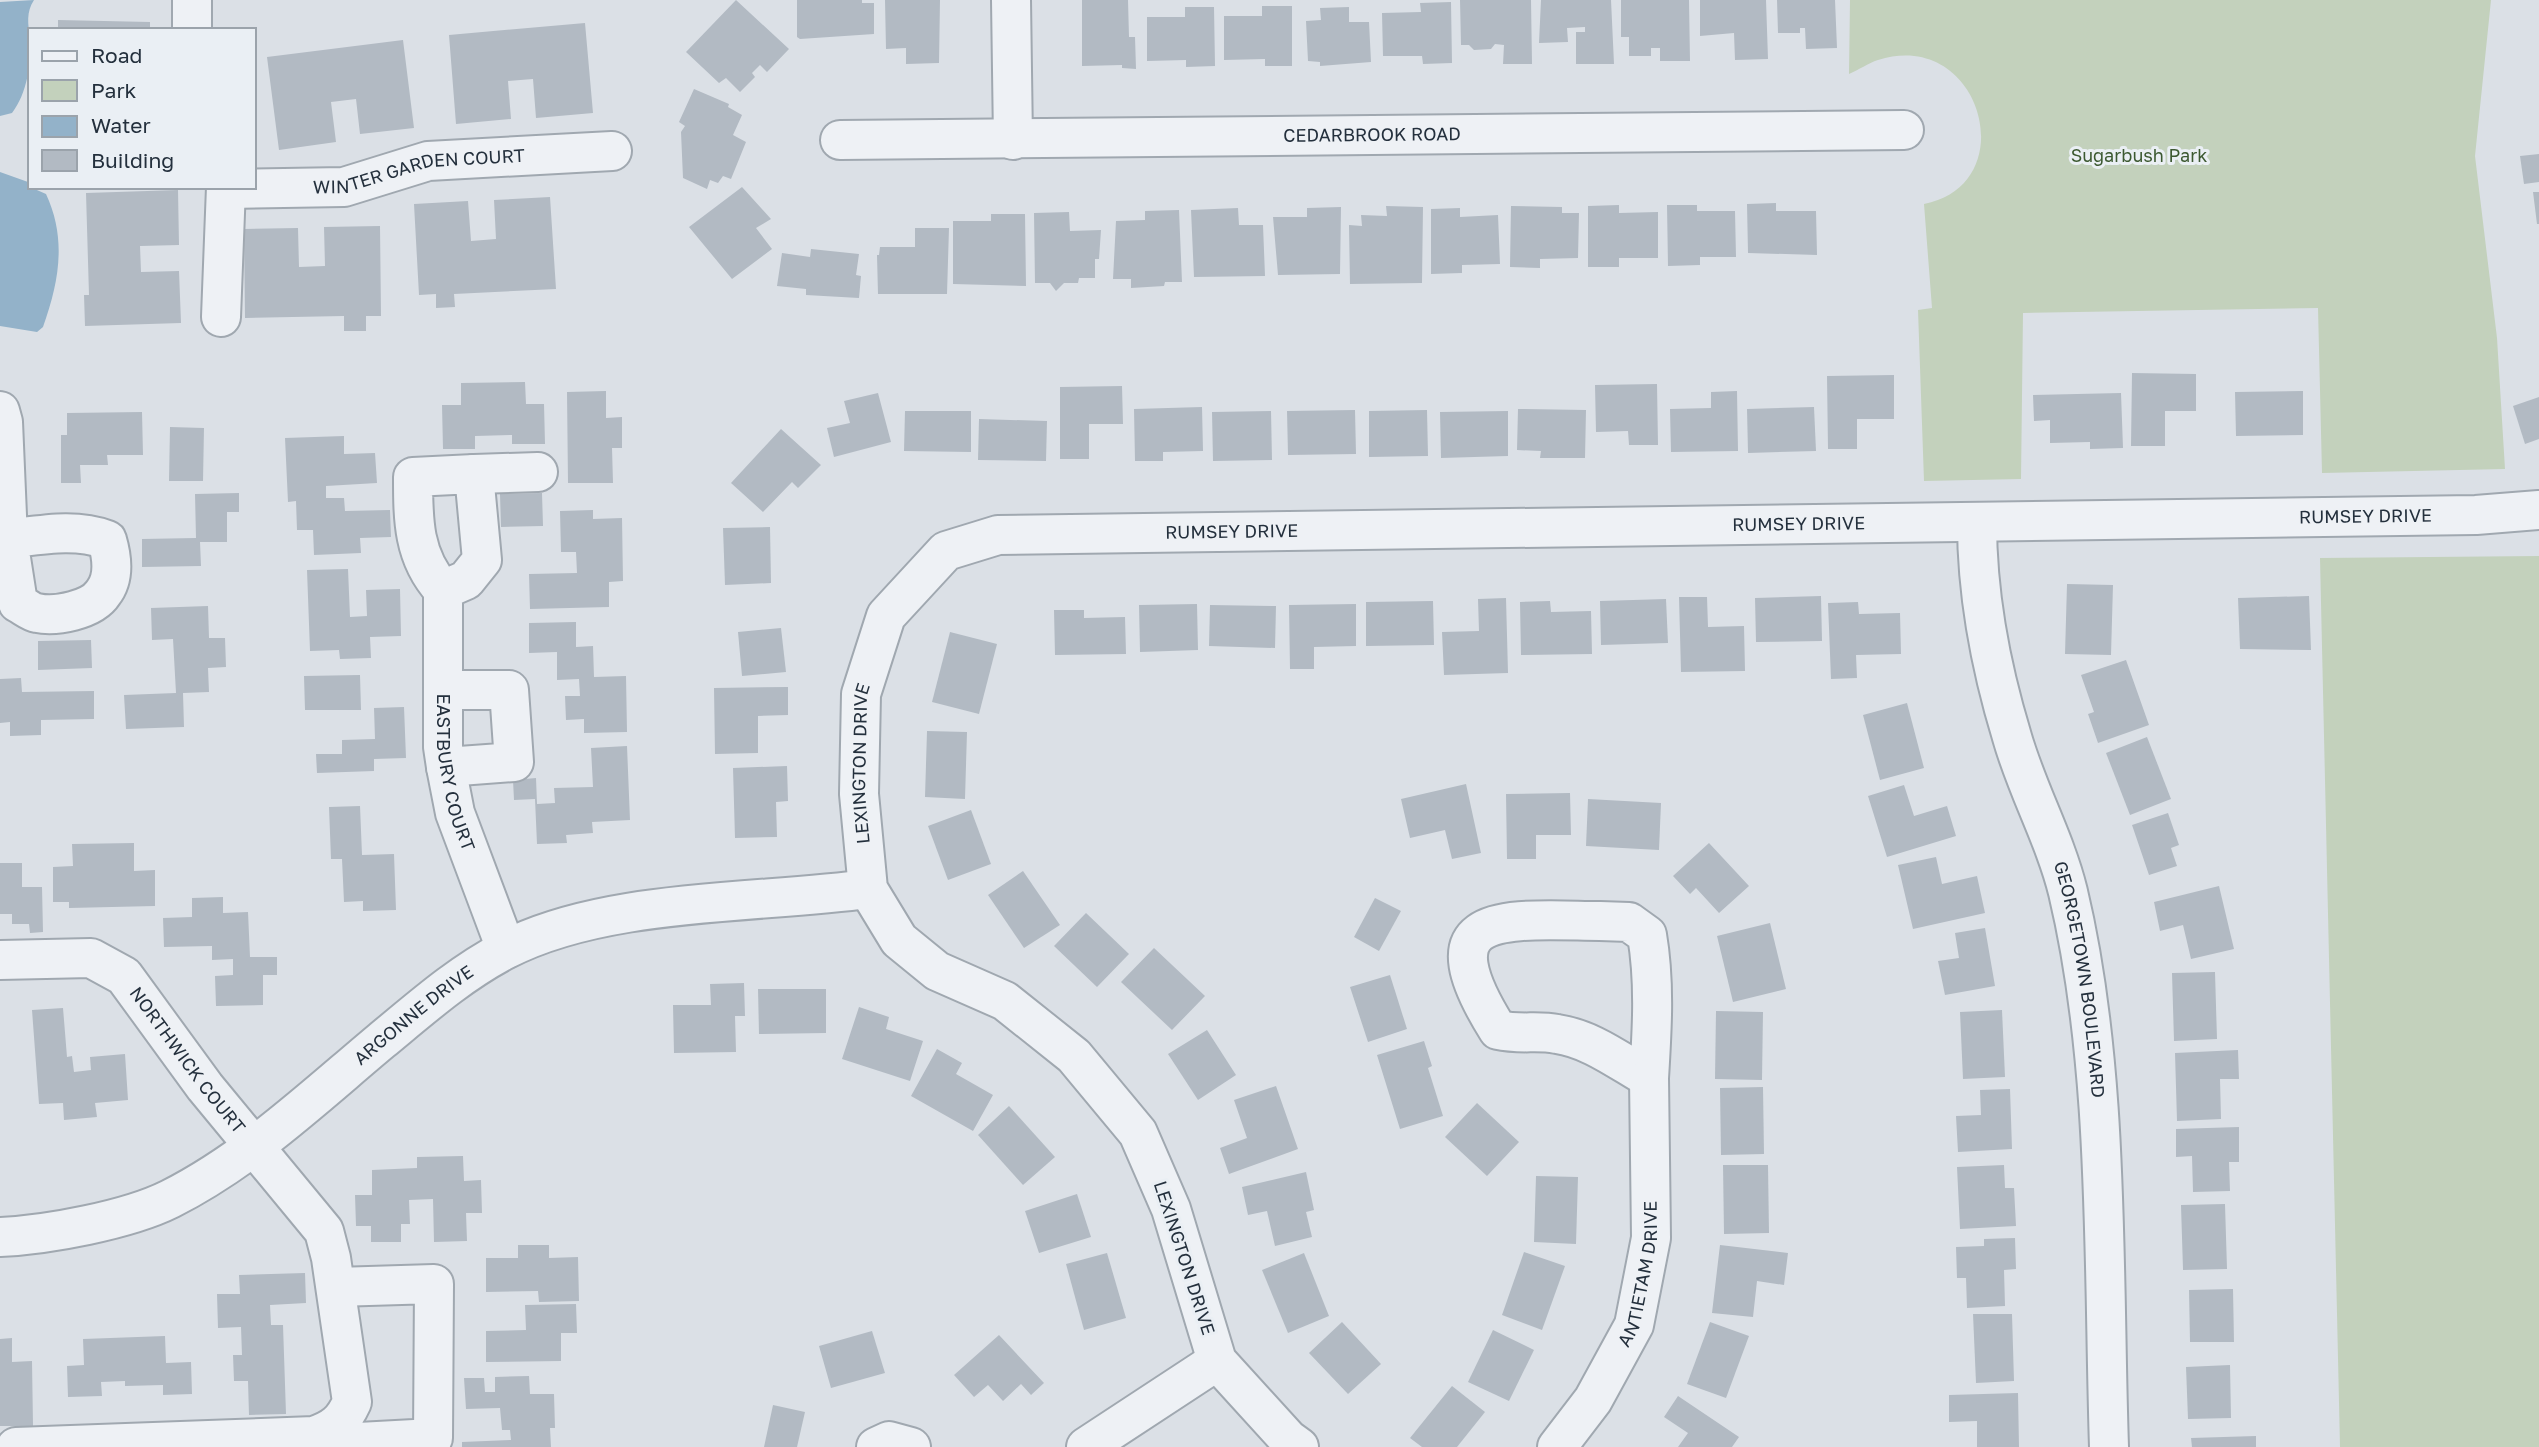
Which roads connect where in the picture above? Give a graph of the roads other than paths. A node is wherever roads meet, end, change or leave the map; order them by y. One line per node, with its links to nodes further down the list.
1 (192, 0): 3 (street)
2 (1011, 0): 6 (street)
3 (192, 28)
4 (1904, 130): 6 (street, CEDARBROOK ROAD)
5 (840, 140): 6 (street, CEDARBROOK ROAD)
6 (1013, 140)
7 (612, 151): 8 (street, WINTER GARDEN COURT)
8 (256, 188)
9 (227, 189): 10 (street, WINTER GARDEN COURT)
10 (222, 317)
11 (0, 411): 17 (street)
12 (538, 471): 13 (street)
13 (474, 474): 18 (street); 18 (street)
14 (2539, 510): 15 (street, RUMSEY DRIVE)
15 (1976, 523): 16 (street, RUMSEY DRIVE); 36 (street, GEORGETOWN BOULEVARD)
16 (1058, 534): 21 (street, LEXINGTON DRIVE)
17 (8, 539)
18 (443, 590): 19 (street, EASTBURY COURT)
19 (444, 690): 20 (street, EASTBURY COURT); 20 (street)
20 (446, 767): 22 (street, EASTBURY COURT)
21 (867, 889): 22 (street, ARGONNE DRIVE); 28 (street, LEXINGTON DRIVE)
22 (506, 949): 25 (street, ARGONNE DRIVE)
23 (0, 960): 25 (street, NORTHWICK COURT)
24 (1649, 1078): 24 (street, ANTIETAM DRIVE); 35 (street, ANTIETAM DRIVE)
25 (254, 1147): 26 (street, ARGONNE DRIVE); 27 (street, NORTHWICK COURT)
26 (0, 1237)
27 (335, 1286): 29 (street, NORTHWICK COURT); 29 (street)
28 (1217, 1361): 33 (street); 34 (street, LEXINGTON DRIVE)
29 (331, 1430): 30 (street)
30 (16, 1447)
31 (876, 1447): 32 (street)
32 (911, 1447)
33 (1086, 1447)
34 (1299, 1447)
35 (1557, 1447)
36 (2109, 1447)

